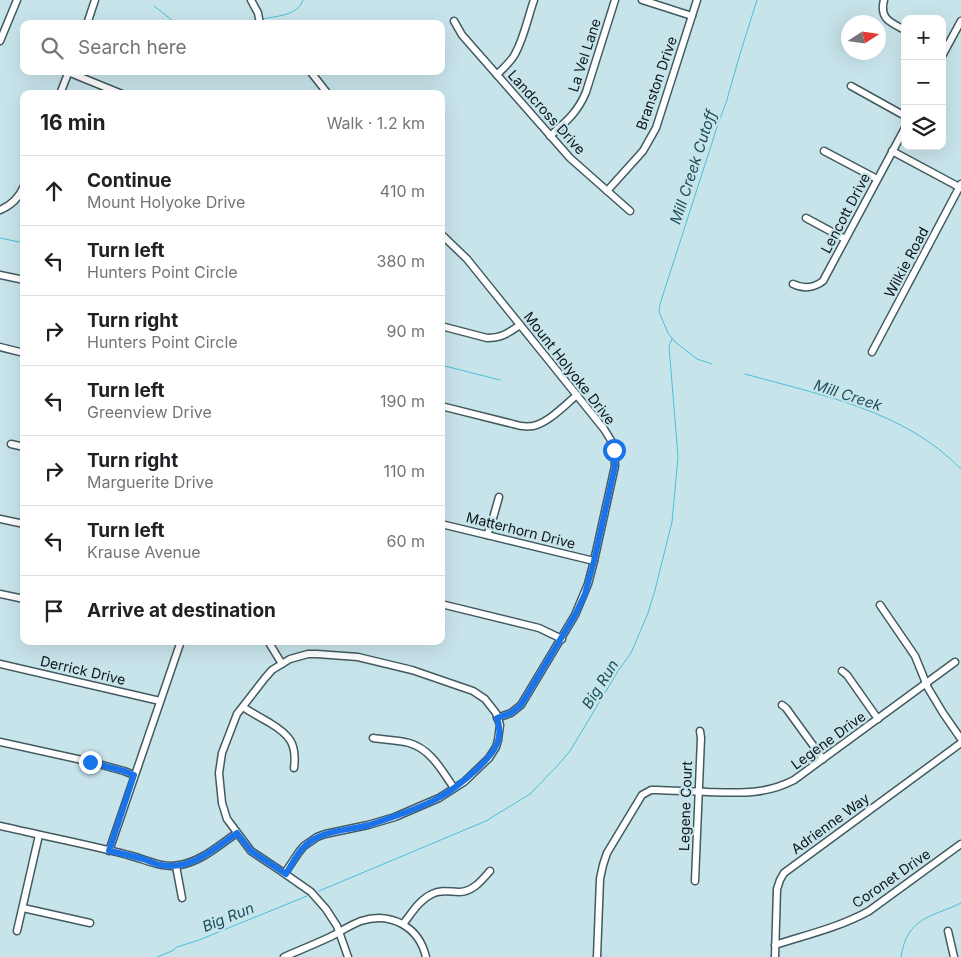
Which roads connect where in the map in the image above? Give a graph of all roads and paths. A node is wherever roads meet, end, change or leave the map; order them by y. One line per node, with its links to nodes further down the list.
1 (17, 0): 15 (street)
2 (95, 0): 10 (street)
3 (251, 0): 11 (street)
4 (534, 0): 20 (street)
5 (615, 0): 27 (street, La Vel Lane)
6 (642, 0): 9 (street)
7 (697, 0): 9 (street, Branston Drive)
8 (884, 0): 14 (street)
9 (692, 16): 32 (street, Branston Drive)
10 (88, 20)
11 (259, 20)
12 (454, 21): 20 (street, Landcross Drive)
13 (961, 21): 16 (street)
14 (901, 28)
15 (0, 41)
16 (946, 48)
17 (68, 75): 22 (street)
18 (76, 75): 23 (street)
19 (313, 75): 24 (street)
20 (497, 75): 27 (street, Landcross Drive)
21 (851, 86): 25 (street)
22 (62, 90)
23 (112, 90)
24 (324, 90)
25 (901, 114)
26 (901, 135): 29 (street, Lencott Drive)
27 (550, 136): 32 (street, Landcross Drive)
28 (824, 151): 30 (street)
29 (892, 151): 30 (street, Lencott Drive); 31 (street)
30 (878, 179): 38 (street, Lencott Drive)
31 (960, 186): 46 (street, Wilkie Road)
32 (607, 191): 35 (street, Landcross Drive)
33 (20, 193): 34 (street)
34 (0, 210)
35 (630, 211)
36 (806, 218): 38 (street)
37 (445, 238): 42 (street, Mount Holyoke Drive)
38 (845, 240): 41 (street, Lencott Drive)
39 (0, 275): 40 (street)
40 (20, 279)
41 (793, 284)
42 (520, 325): 43 (street); 47 (street, Mount Holyoke Drive)
43 (445, 327)
44 (0, 347): 45 (street)
45 (20, 352)
46 (872, 352)
47 (577, 395): 48 (street); 56 (street, Mount Holyoke Drive)
48 (445, 407)
49 (12, 444): 50 (street)
50 (20, 446)
51 (499, 497): 55 (street)
52 (0, 519): 53 (street)
53 (20, 523)
54 (445, 525): 55 (street, Matterhorn Drive)
55 (487, 535): 56 (street, Matterhorn Drive)
56 (594, 561): 61 (street, Mount Holyoke Drive)
57 (0, 594): 58 (street)
58 (20, 598)
59 (445, 605): 61 (street)
60 (880, 605): 68 (street)
61 (562, 639): 72 (street, Mount Holyoke Drive)
62 (180, 645): 69 (street)
63 (270, 645): 66 (street)
64 (955, 662): 68 (street, Legene Drive)
65 (0, 664): 69 (street, Derrick Drive)
66 (282, 664): 71 (street); 72 (street)
67 (842, 671): 73 (street)
68 (926, 684): 73 (street, Legene Drive); 76 (street)
69 (160, 701): 81 (street)
70 (782, 705): 79 (street)
71 (243, 707): 80 (street); 85 (street)
72 (497, 718): 82 (street)
73 (878, 719): 79 (street, Legene Drive)
74 (700, 731): 83 (street, Legene Court)
75 (373, 738): 82 (street)
76 (961, 738)
77 (0, 742): 81 (street)
78 (961, 743): 100 (street, Adrienne Way)
79 (823, 759): 83 (street, Legene Drive)
80 (294, 768)
81 (134, 775): 88 (street)
82 (454, 788): 91 (street)
83 (698, 792): 92 (street, Legene Court); 104 (street, Legene Drive)
84 (0, 826): 86 (street)
85 (237, 833): 89 (street); 91 (street)
86 (39, 835): 88 (street); 94 (street)
87 (961, 844): 100 (street, Coronet Drive)
88 (109, 851): 89 (street)
89 (176, 866): 93 (street)
90 (490, 870): 96 (street)
91 (286, 874): 99 (street)
92 (695, 881)
93 (182, 898)
94 (23, 908): 95 (street); 97 (street)
95 (90, 923)
96 (404, 924): 99 (street); 103 (street)
97 (17, 931)
98 (948, 931): 106 (street)
99 (339, 932): 101 (street); 102 (street)
100 (775, 945): 105 (street, Adrienne Way)
101 (284, 957)
102 (348, 957)
103 (426, 957)
104 (597, 957)
105 (775, 957)
106 (954, 957)

